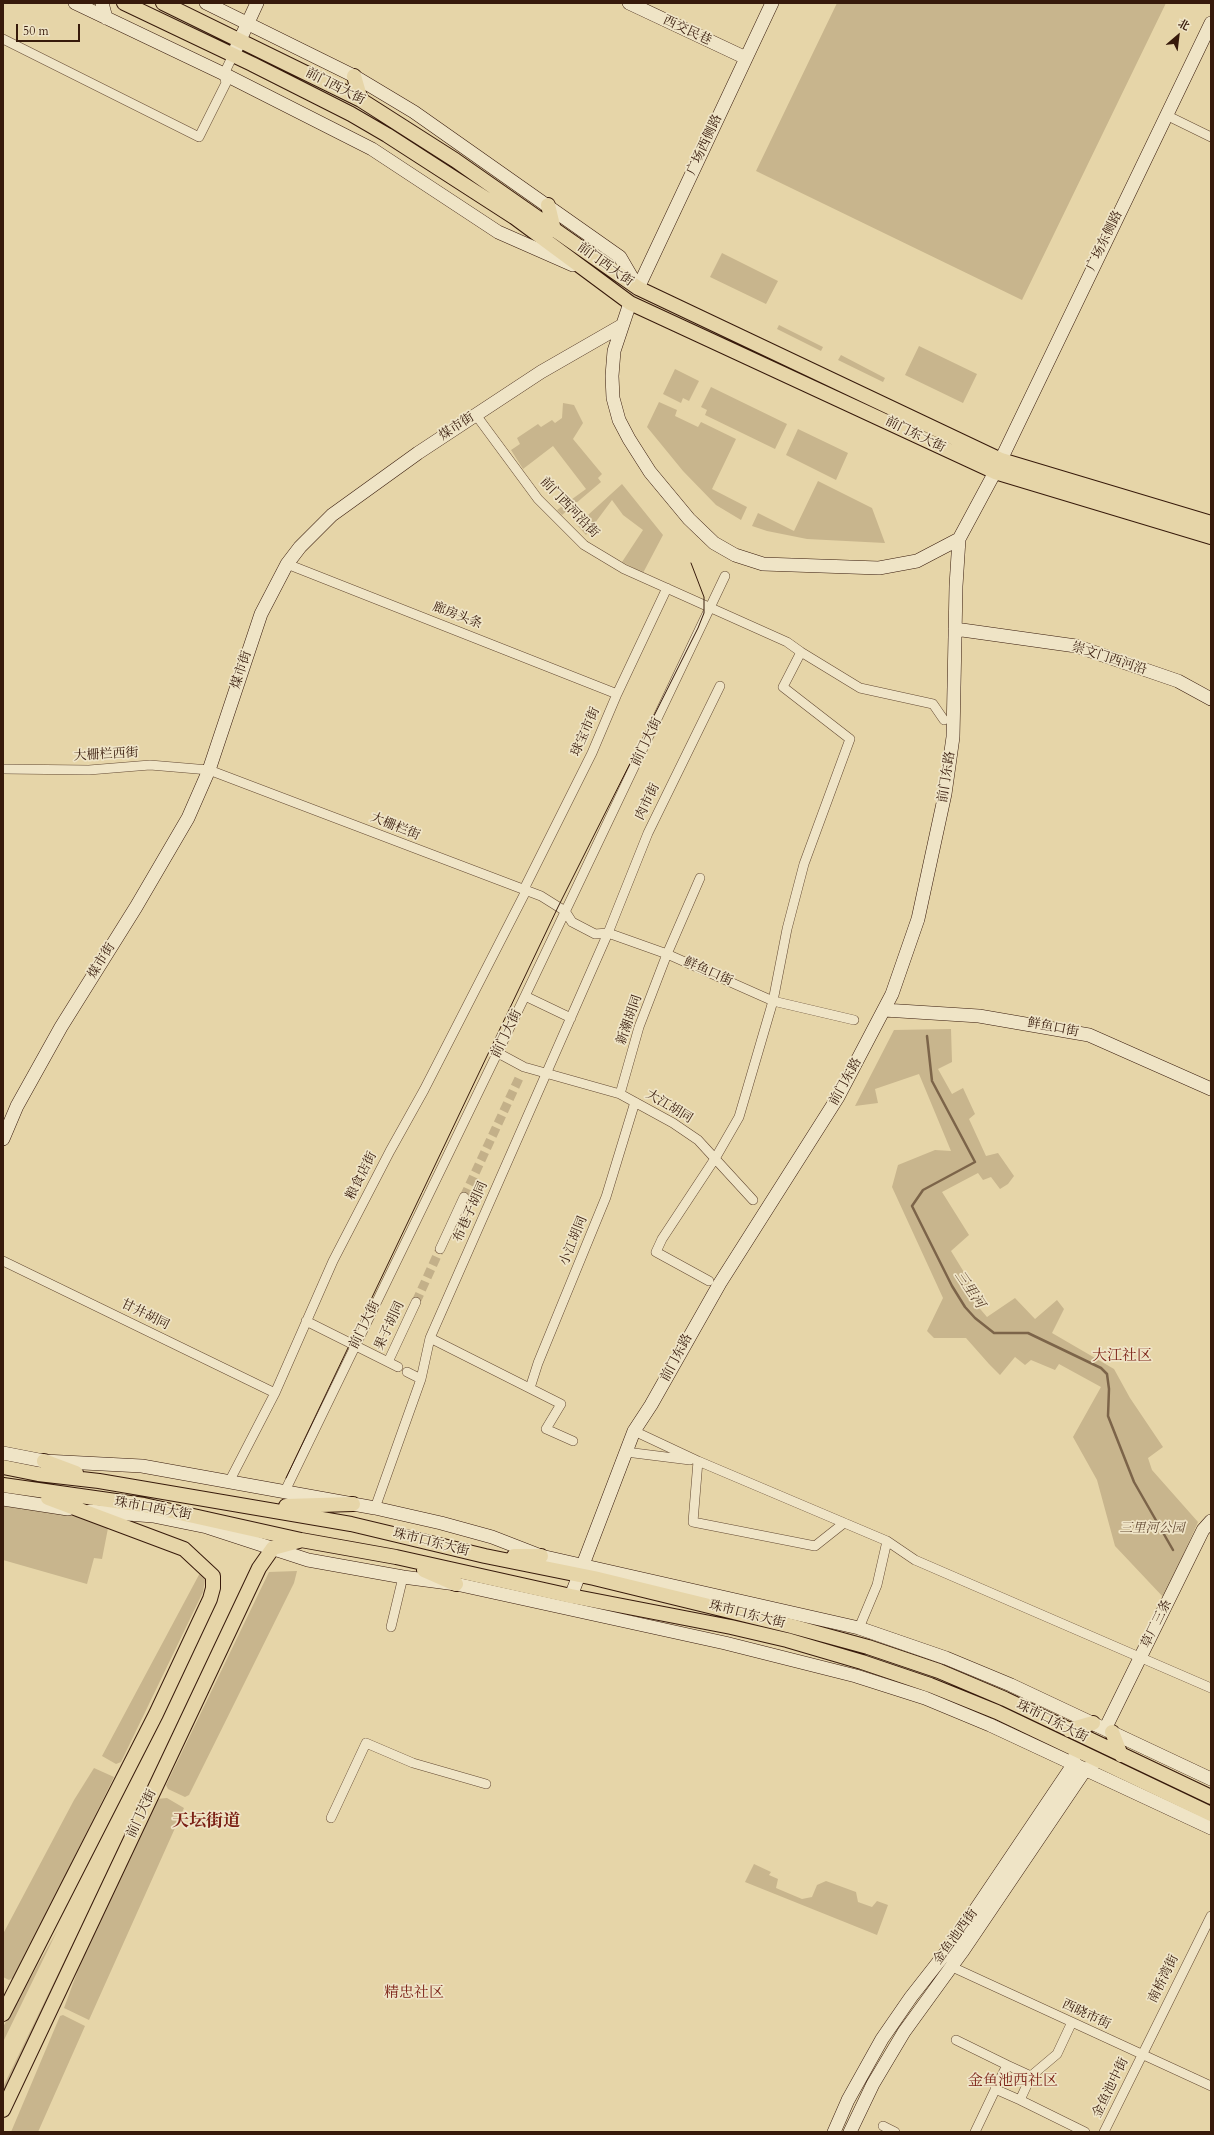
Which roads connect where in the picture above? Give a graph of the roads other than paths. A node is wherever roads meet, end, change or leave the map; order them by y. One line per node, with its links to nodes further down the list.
1 (74, 3): 9 (street, 前门西大街)
2 (102, 3): 9 (street)
3 (124, 3): 14 (main road, 前门西大街)
4 (163, 3): 13 (main road, 前门西大街)
5 (206, 3): 10 (street, 前门西大街)
6 (257, 3): 10 (street)
7 (629, 3): 15 (street, 西交民巷)
8 (772, 3): 15 (street, 广场西侧路)
9 (106, 18): 16 (street, 前门西大街)
10 (247, 23): 13 (street); 17 (street, 前门西大街)
11 (1211, 23): 19 (street, 广场东侧路)
12 (3, 39): 16 (street)
13 (239, 40): 14 (street); 18 (main road, 前门西大街)
14 (233, 55): 16 (street); 23 (main road, 前门西大街)
15 (746, 58): 24 (street, 广场西侧路)
16 (224, 74): 23 (street, 前门西大街)
17 (354, 76): 18 (main road); 21 (street, 前门西大街)
18 (361, 100): 22 (main road, 前门西大街)
19 (1166, 115): 20 (street); 28 (street, 广场东侧路)
20 (1211, 137)
21 (548, 206): 22 (main road); 24 (street, 前门西大街)
22 (554, 230): 24 (main road, 前门西大街)
23 (588, 271): 25 (main road, 前门西大街)
24 (638, 288): 25 (main road); 28 (main road, 前门东大街)
25 (630, 303): 26 (street); 28 (main road, 前门东大街)
26 (622, 326): 27 (street, 煤市街); 31 (street)
27 (476, 415): 32 (street, 煤市街); 34 (street, 前门西河沿街)
28 (998, 466): 29 (main road, 前门东大街); 30 (main road, 前门东大街); 31 (street, 广场东侧路)
29 (1211, 524)
30 (1211, 537)
31 (959, 539): 36 (street, 前门东路)
32 (286, 564): 39 (street, 廊房头条); 43 (street, 煤市街)
33 (725, 576): 35 (street, 前门大街)
34 (666, 588): 35 (street, 前门西河沿街); 39 (street, 球宝市街)
35 (711, 609): 37 (street, 前门西河沿街); 46 (street, 前门大街)
36 (955, 629): 40 (street, 崇文门西河沿); 51 (street, 前门东路)
37 (800, 652): 41 (street, 前门西河沿街); 50 (street)
38 (720, 686): 47 (street, 肉市街)
39 (617, 694): 45 (street, 球宝市街)
40 (1211, 699)
41 (944, 720)
42 (3, 769): 43 (street, 大栅栏西街)
43 (210, 770): 45 (street, 大栅栏街); 59 (street, 煤市街)
44 (700, 878): 48 (street, 新潮胡同)
45 (526, 888): 46 (street, 大栅栏街); 67 (street, 粮食店街)
46 (567, 912): 47 (street, 鲜鱼口街); 49 (street, 前门大街)
47 (608, 933): 48 (street, 鲜鱼口街); 52 (street, 布巷子胡同)
48 (667, 954): 50 (street, 鲜鱼口街); 57 (street, 新潮胡同)
49 (525, 996): 52 (street); 54 (street, 前门大街)
50 (773, 1001): 53 (street, 鲜鱼口街); 60 (street)
51 (884, 1010): 56 (street, 鲜鱼口街); 76 (street, 前门东路)
52 (571, 1018): 55 (street, 布巷子胡同)
53 (854, 1020)
54 (498, 1053): 55 (street, 大江胡同); 69 (street, 前门大街)
55 (547, 1073): 57 (street, 大江胡同); 68 (street, 布巷子胡同)
56 (1211, 1089)
57 (620, 1094): 58 (street, 大江胡同)
58 (635, 1102): 60 (street, 大江胡同); 74 (street, 小江胡同)
59 (3, 1140)
60 (716, 1157): 62 (street, 大江胡同); 65 (street)
61 (464, 1197): 63 (street)
62 (753, 1200)
63 (440, 1249)
64 (3, 1261): 75 (street, 甘井胡同)
65 (709, 1281)
66 (416, 1302): 70 (street, 果子胡同)
67 (306, 1321): 69 (street); 75 (street, 粮食店街)
68 (430, 1338): 73 (street, 布巷子胡同); 74 (street)
69 (355, 1345): 70 (street); 87 (street, 前门大街)
70 (388, 1362): 71 (street)
71 (398, 1367)
72 (407, 1372): 73 (street)
73 (421, 1379): 92 (street, 布巷子胡同)
74 (530, 1388): 77 (street)
75 (275, 1393): 84 (street, 粮食店街)
76 (634, 1431): 78 (street, 前门东路); 80 (street)
77 (573, 1441)
78 (626, 1452): 80 (street); 102 (street, 前门东路)
79 (3, 1453): 81 (street)
80 (698, 1460): 95 (street); 95 (street)
81 (44, 1461): 83 (main road); 84 (street)
82 (3, 1467): 83 (main road, 珠市口西大街)
83 (99, 1481): 91 (main road, 珠市口西大街)
84 (229, 1482): 87 (street)
85 (3, 1485): 86 (main road, 珠市口西大街)
86 (26, 1490): 90 (main road, 珠市口西大街); 93 (main road)
87 (284, 1491): 89 (street, 珠市口东大街)
88 (3, 1499): 93 (street, 珠市口西大街)
89 (353, 1504): 91 (main road); 92 (street, 珠市口东大街)
90 (144, 1505): 93 (main road); 96 (main road, 珠市口西大街)
91 (260, 1507): 99 (main road, 珠市口东大街)
92 (374, 1508): 100 (street, 珠市口东大街)
93 (81, 1511): 98 (street, 珠市口西大街); 126 (main road)
94 (1211, 1521): 110 (street, 草厂三条)
95 (844, 1523): 97 (street)
96 (301, 1540): 98 (main road); 101 (main road, 珠市口东大街)
97 (887, 1541): 109 (street); 110 (street)
98 (274, 1548): 103 (street); 135 (main road, 前门大街)
99 (485, 1556): 100 (main road); 102 (main road, 珠市口东大街)
100 (542, 1556): 102 (street, 珠市口东大街)
101 (396, 1557): 104 (main road); 106 (main road, 珠市口东大街)
102 (580, 1570): 105 (main road, 珠市口东大街); 106 (street, 前门东路); 109 (street, 珠市口东大街)
103 (403, 1577): 104 (street); 108 (street)
104 (456, 1584): 117 (street)
105 (621, 1585): 107 (main road); 113 (main road, 珠市口东大街)
106 (571, 1596): 107 (main road, 珠市口东大街)
107 (614, 1604): 114 (main road, 珠市口东大街)
108 (390, 1627)
109 (859, 1628): 112 (street, 珠市口东大街)
110 (1141, 1657): 111 (street); 112 (street, 草厂三条)
111 (1211, 1688)
112 (1103, 1728): 113 (main road); 115 (main road); 118 (street, 珠市口东大街)
113 (1069, 1730): 115 (main road, 珠市口东大街)
114 (1065, 1745): 116 (main road, 珠市口东大街); 117 (street)
115 (1121, 1755): 120 (main road, 珠市口东大街)
116 (1104, 1763): 117 (street); 121 (main road, 珠市口东大街)
117 (1079, 1768): 123 (street); 125 (street, 金鱼池西街); 137 (street, 金鱼池西街)
118 (1211, 1779)
119 (486, 1784): 122 (street)
120 (1211, 1797)
121 (1211, 1814)
122 (331, 1818)
123 (1211, 1828)
124 (1211, 1916): 129 (street, 南桥湾街)
125 (950, 1966): 127 (street, 西晓市街); 138 (street, 金鱼池西街)
126 (3, 2014)
127 (1072, 2022): 129 (street, 西晓市街); 131 (street)
128 (956, 2040): 130 (street)
129 (1141, 2054): 132 (street, 西晓市街); 142 (street, 金鱼池中街)
130 (1007, 2065): 131 (street); 133 (street)
131 (1031, 2076): 134 (street)
132 (1211, 2086)
133 (995, 2089): 134 (street); 140 (street)
134 (1020, 2100): 141 (street)
135 (3, 2110)
136 (883, 2126): 139 (street)
137 (834, 2132)
138 (850, 2132)
139 (895, 2132)
140 (975, 2132)
141 (1085, 2132)
142 (1104, 2132)

